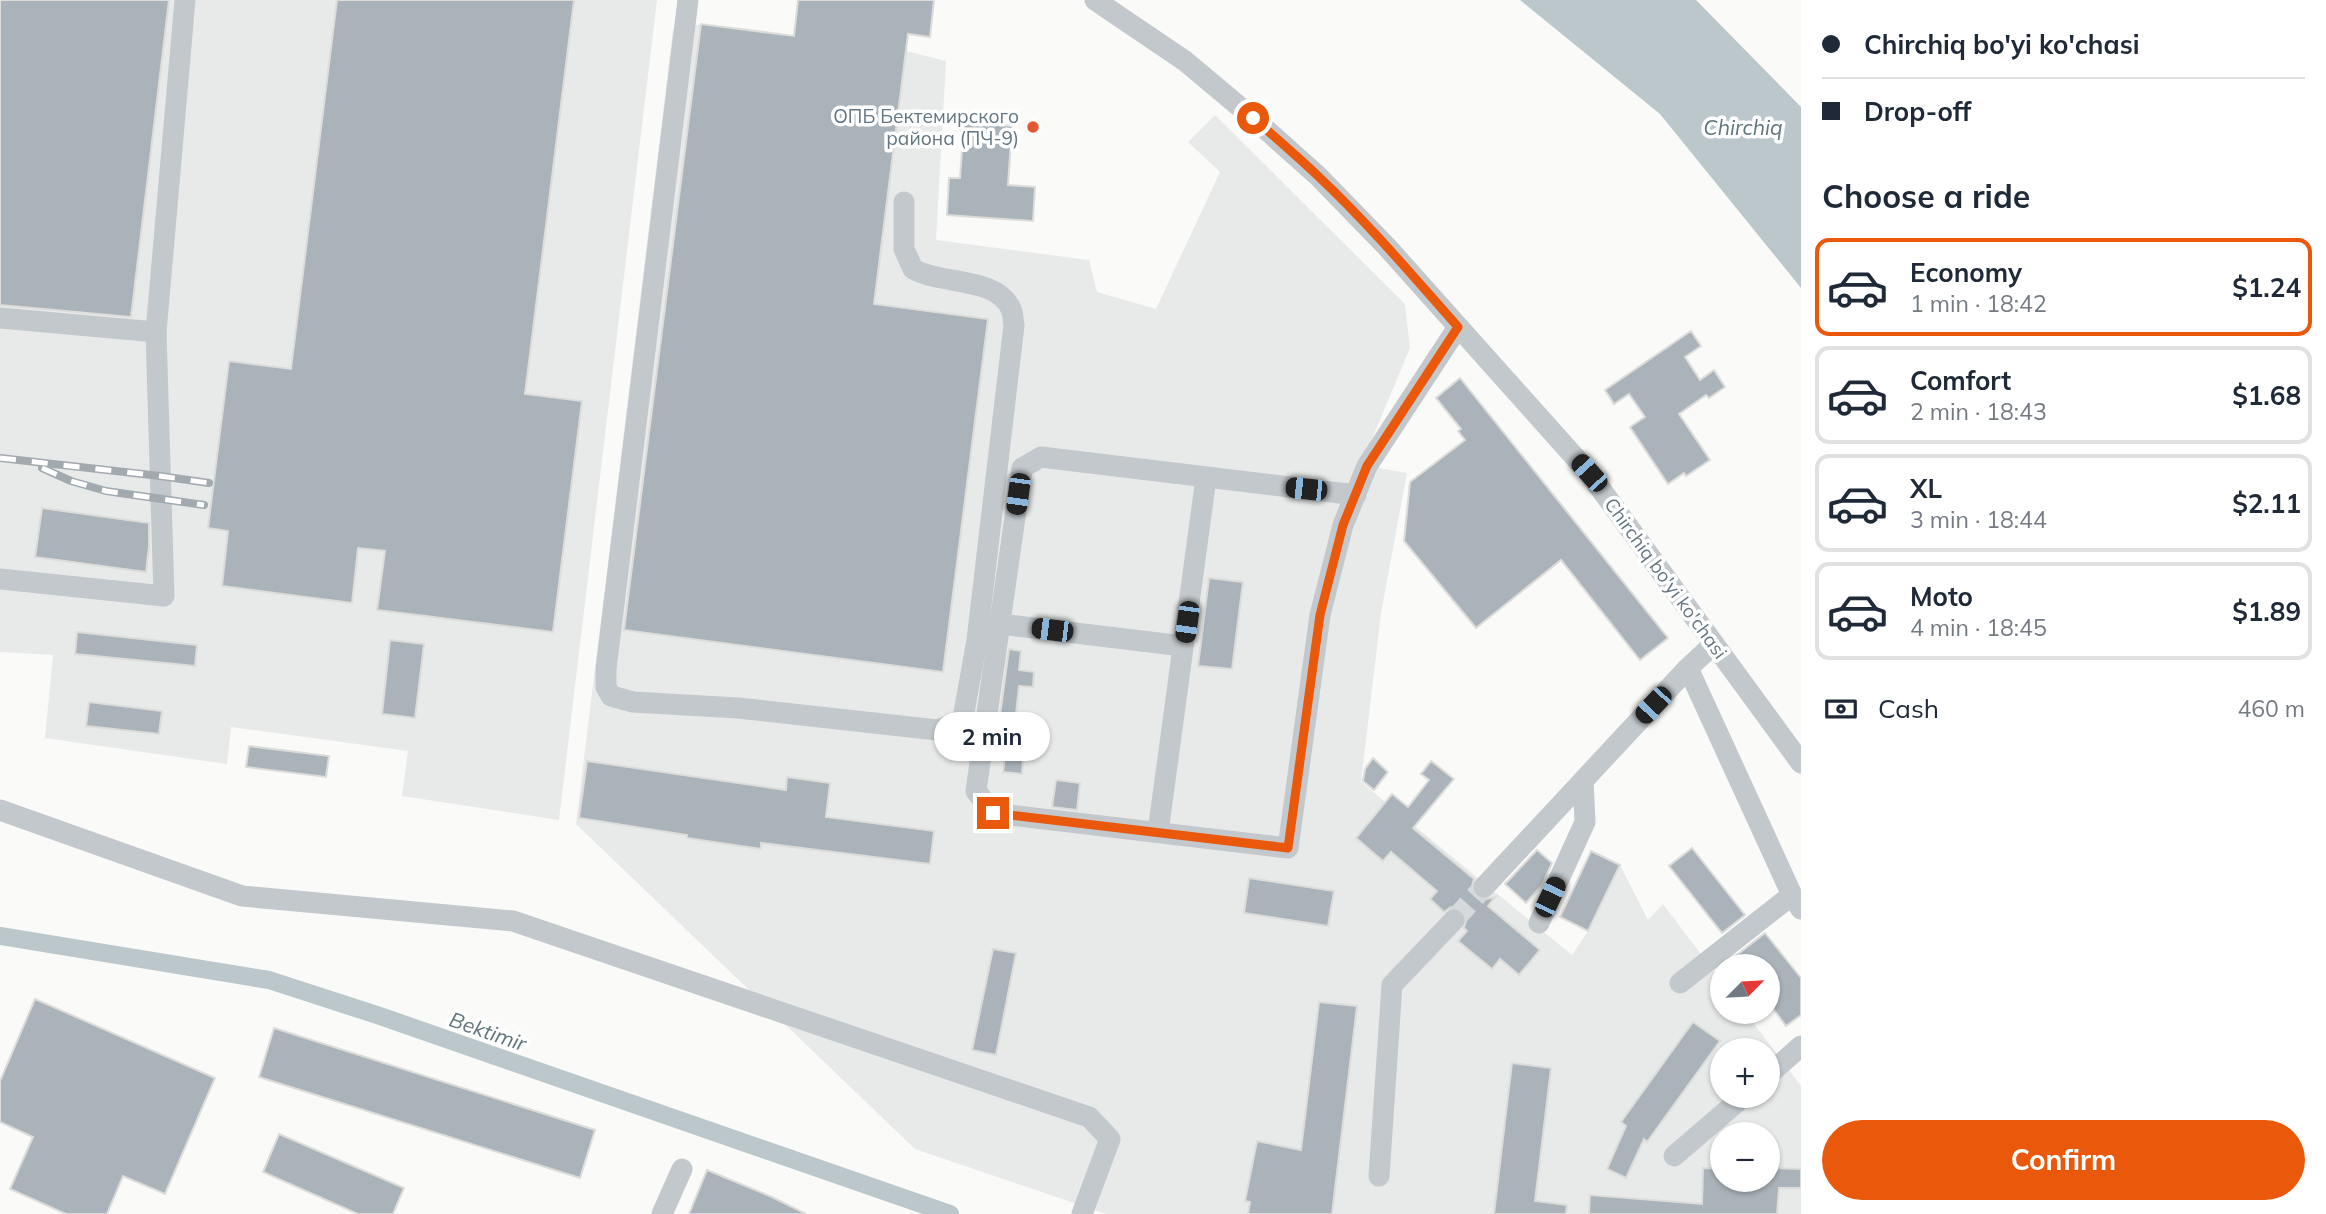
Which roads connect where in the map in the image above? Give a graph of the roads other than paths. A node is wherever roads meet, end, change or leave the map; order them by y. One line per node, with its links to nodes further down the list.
1 (185, 0): 7 (street)
2 (688, 0): 4 (street)
3 (1095, 0): 6 (street, Chirchiq bo'yi ko'chasi)
4 (904, 202)
5 (0, 318): 7 (street)
6 (1458, 327): 9 (street); 12 (street, Chirchiq bo'yi ko'chasi)
7 (156, 332): 10 (street)
8 (1206, 478): 9 (street); 11 (street); 13 (street)
9 (1356, 495): 18 (street)
10 (0, 579)
11 (1000, 624): 13 (street); 18 (street)
12 (1714, 644): 14 (street); 15 (street, Chirchiq bo'yi ko'chasi)
13 (1183, 646): 18 (street)
14 (1688, 667): 16 (street); 20 (street)
15 (1801, 763)
16 (1583, 780): 19 (street); 22 (street)
17 (0, 810): 31 (street)
18 (1158, 832)
19 (1484, 887)
20 (1796, 902): 23 (street)
21 (1454, 920): 29 (street)
22 (1539, 923)
23 (1680, 984)
24 (1801, 1046): 25 (street)
25 (1780, 1064)
26 (1730, 1108): 27 (street)
27 (1674, 1156)
28 (682, 1169): 30 (street)
29 (1379, 1176)
30 (662, 1214)
31 (1082, 1214)

